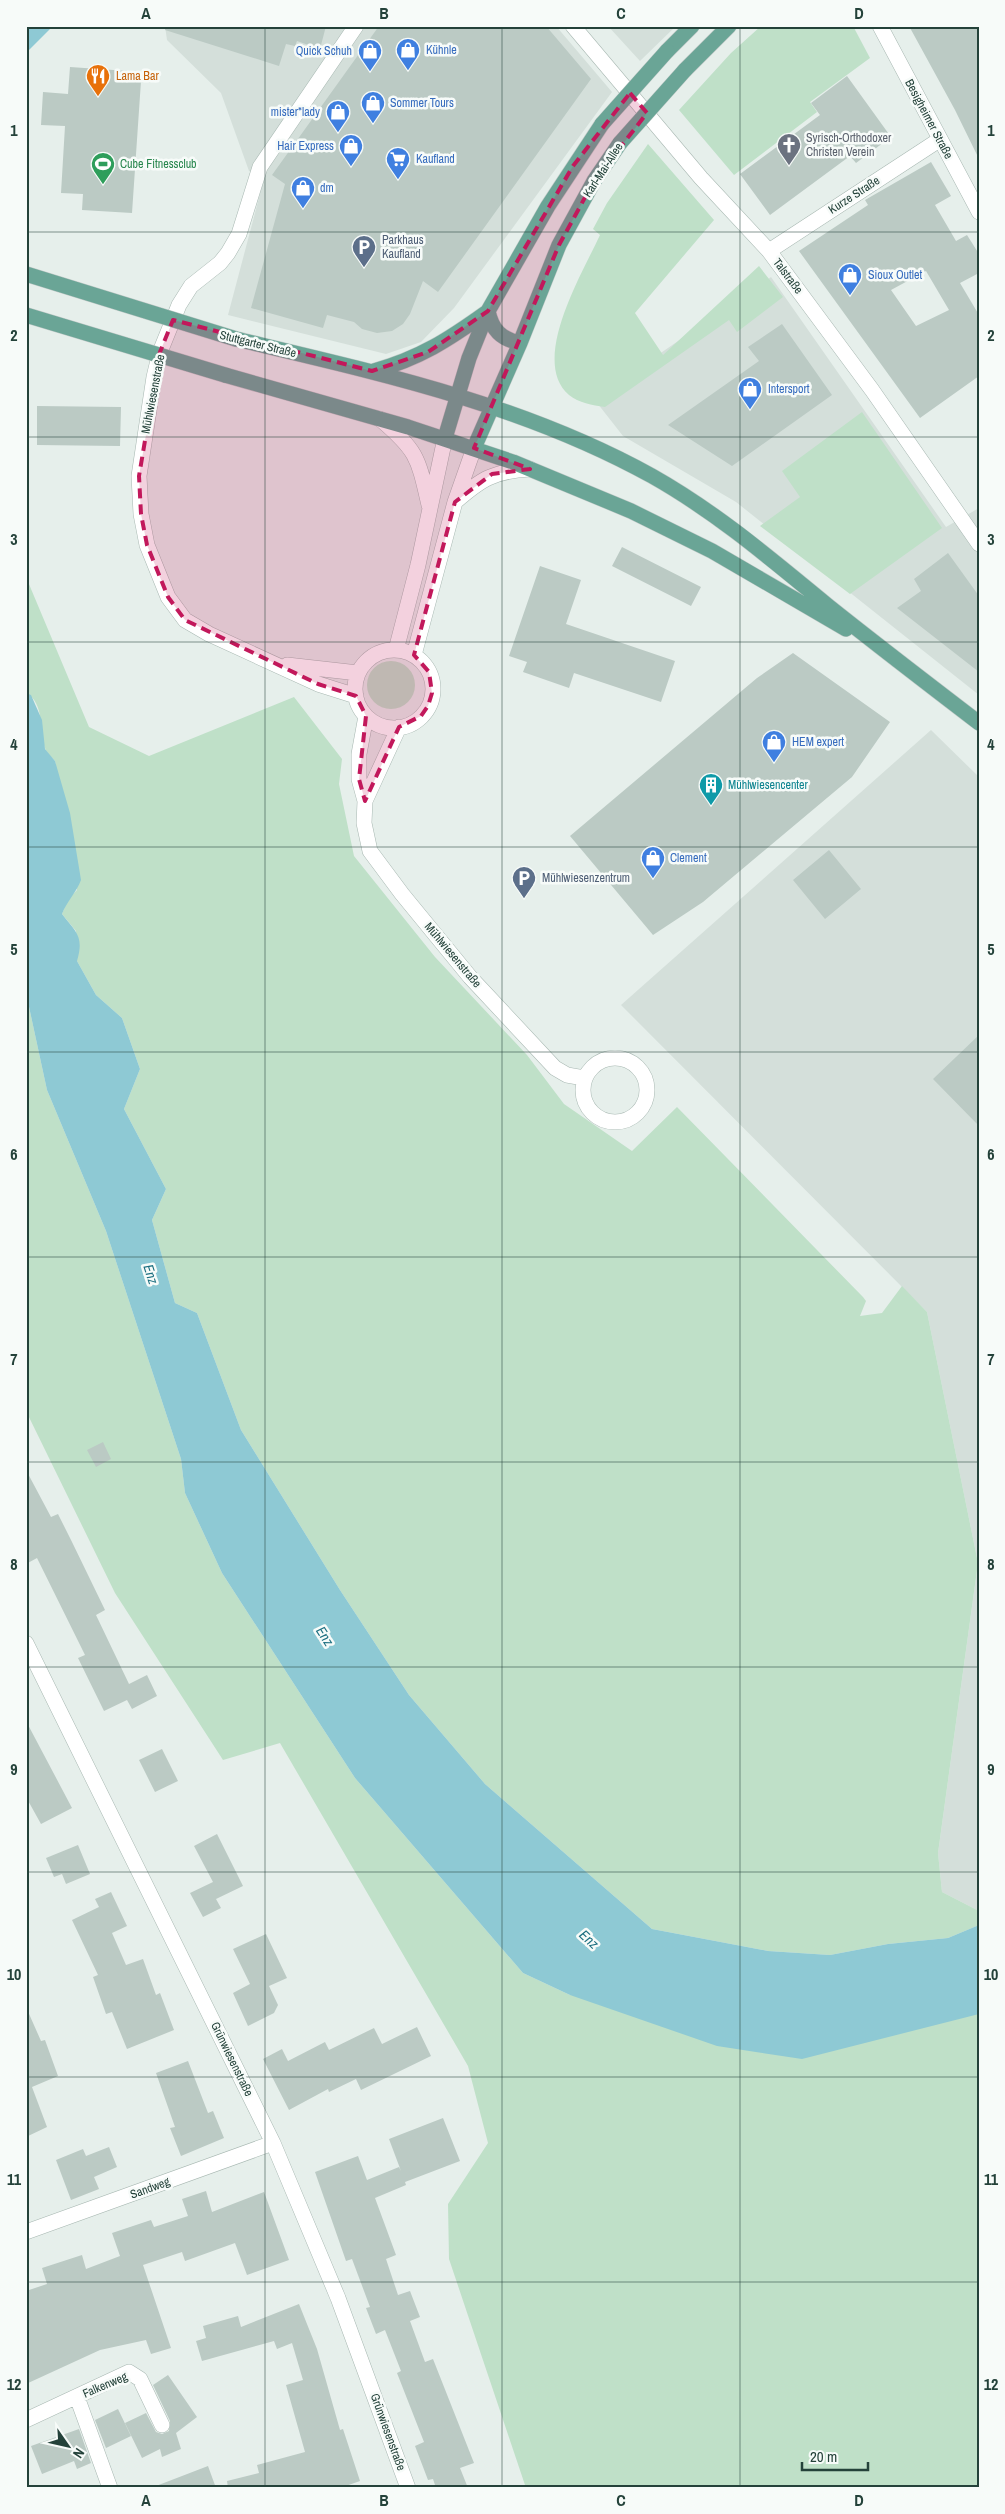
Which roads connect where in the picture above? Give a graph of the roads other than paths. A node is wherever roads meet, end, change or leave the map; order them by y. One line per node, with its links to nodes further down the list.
1 (356, 26): 26 (street, Mühlwiesenstraße)
2 (573, 26): 8 (street, Talstraße)
3 (692, 26): 10 (main road, bridge)
4 (729, 26): 12 (main road, Karl-Mai-Allee, bridge)
5 (880, 26): 6 (street, Besigheimer Straße)
6 (939, 140): 7 (street, Besigheimer Straße); 8 (street, Kurze Straße)
7 (979, 212)
8 (769, 251): 22 (street, Talstraße)
9 (26, 274): 13 (main road, Stuttgarter Straße, bridge)
10 (488, 311): 12 (main road); 13 (main road); 14 (main road)
11 (26, 315): 16 (main road, bridge)
12 (520, 343): 15 (main road, Karl-Mai-Allee)
13 (372, 371): 14 (main road, Stuttgarter Straße)
14 (458, 395): 15 (main road, Stuttgarter Straße); 17 (main road)
15 (493, 406): 18 (main road, Karl-Mai-Allee); 23 (main road, Stuttgarter Straße)
16 (380, 419): 17 (main road); 21 (street)
17 (445, 438): 18 (main road); 21 (street)
18 (474, 448): 19 (main road); 20 (street)
19 (530, 469): 20 (street); 23 (main road)
20 (455, 502): 25 (street)
21 (430, 511): 24 (street)
22 (979, 544)
23 (880, 648): 30 (main road)
24 (396, 650): 25 (street); 27 (street)
25 (414, 656): 31 (street)
26 (275, 663): 27 (street, Mühlwiesenstraße); 28 (street, Mühlwiesenstraße)
27 (358, 673): 28 (street)
28 (356, 696): 29 (street)
29 (366, 716): 31 (street); 32 (street, Mühlwiesenstraße)
30 (979, 722)
31 (399, 727): 32 (street, Mühlwiesenstraße)
32 (364, 801): 33 (street, Mühlwiesenstraße)
33 (584, 1078): 33 (street)
34 (26, 1643): 35 (street, Grünwiesenstraße)
35 (273, 2143): 36 (street, Sandweg); 41 (street, Grünwiesenstraße)
36 (26, 2232)
37 (76, 2397): 38 (street, Falkenweg); 39 (street, Falkenweg); 40 (street, Falkenweg)
38 (26, 2420)
39 (162, 2425)
40 (110, 2488)
41 (408, 2488)

